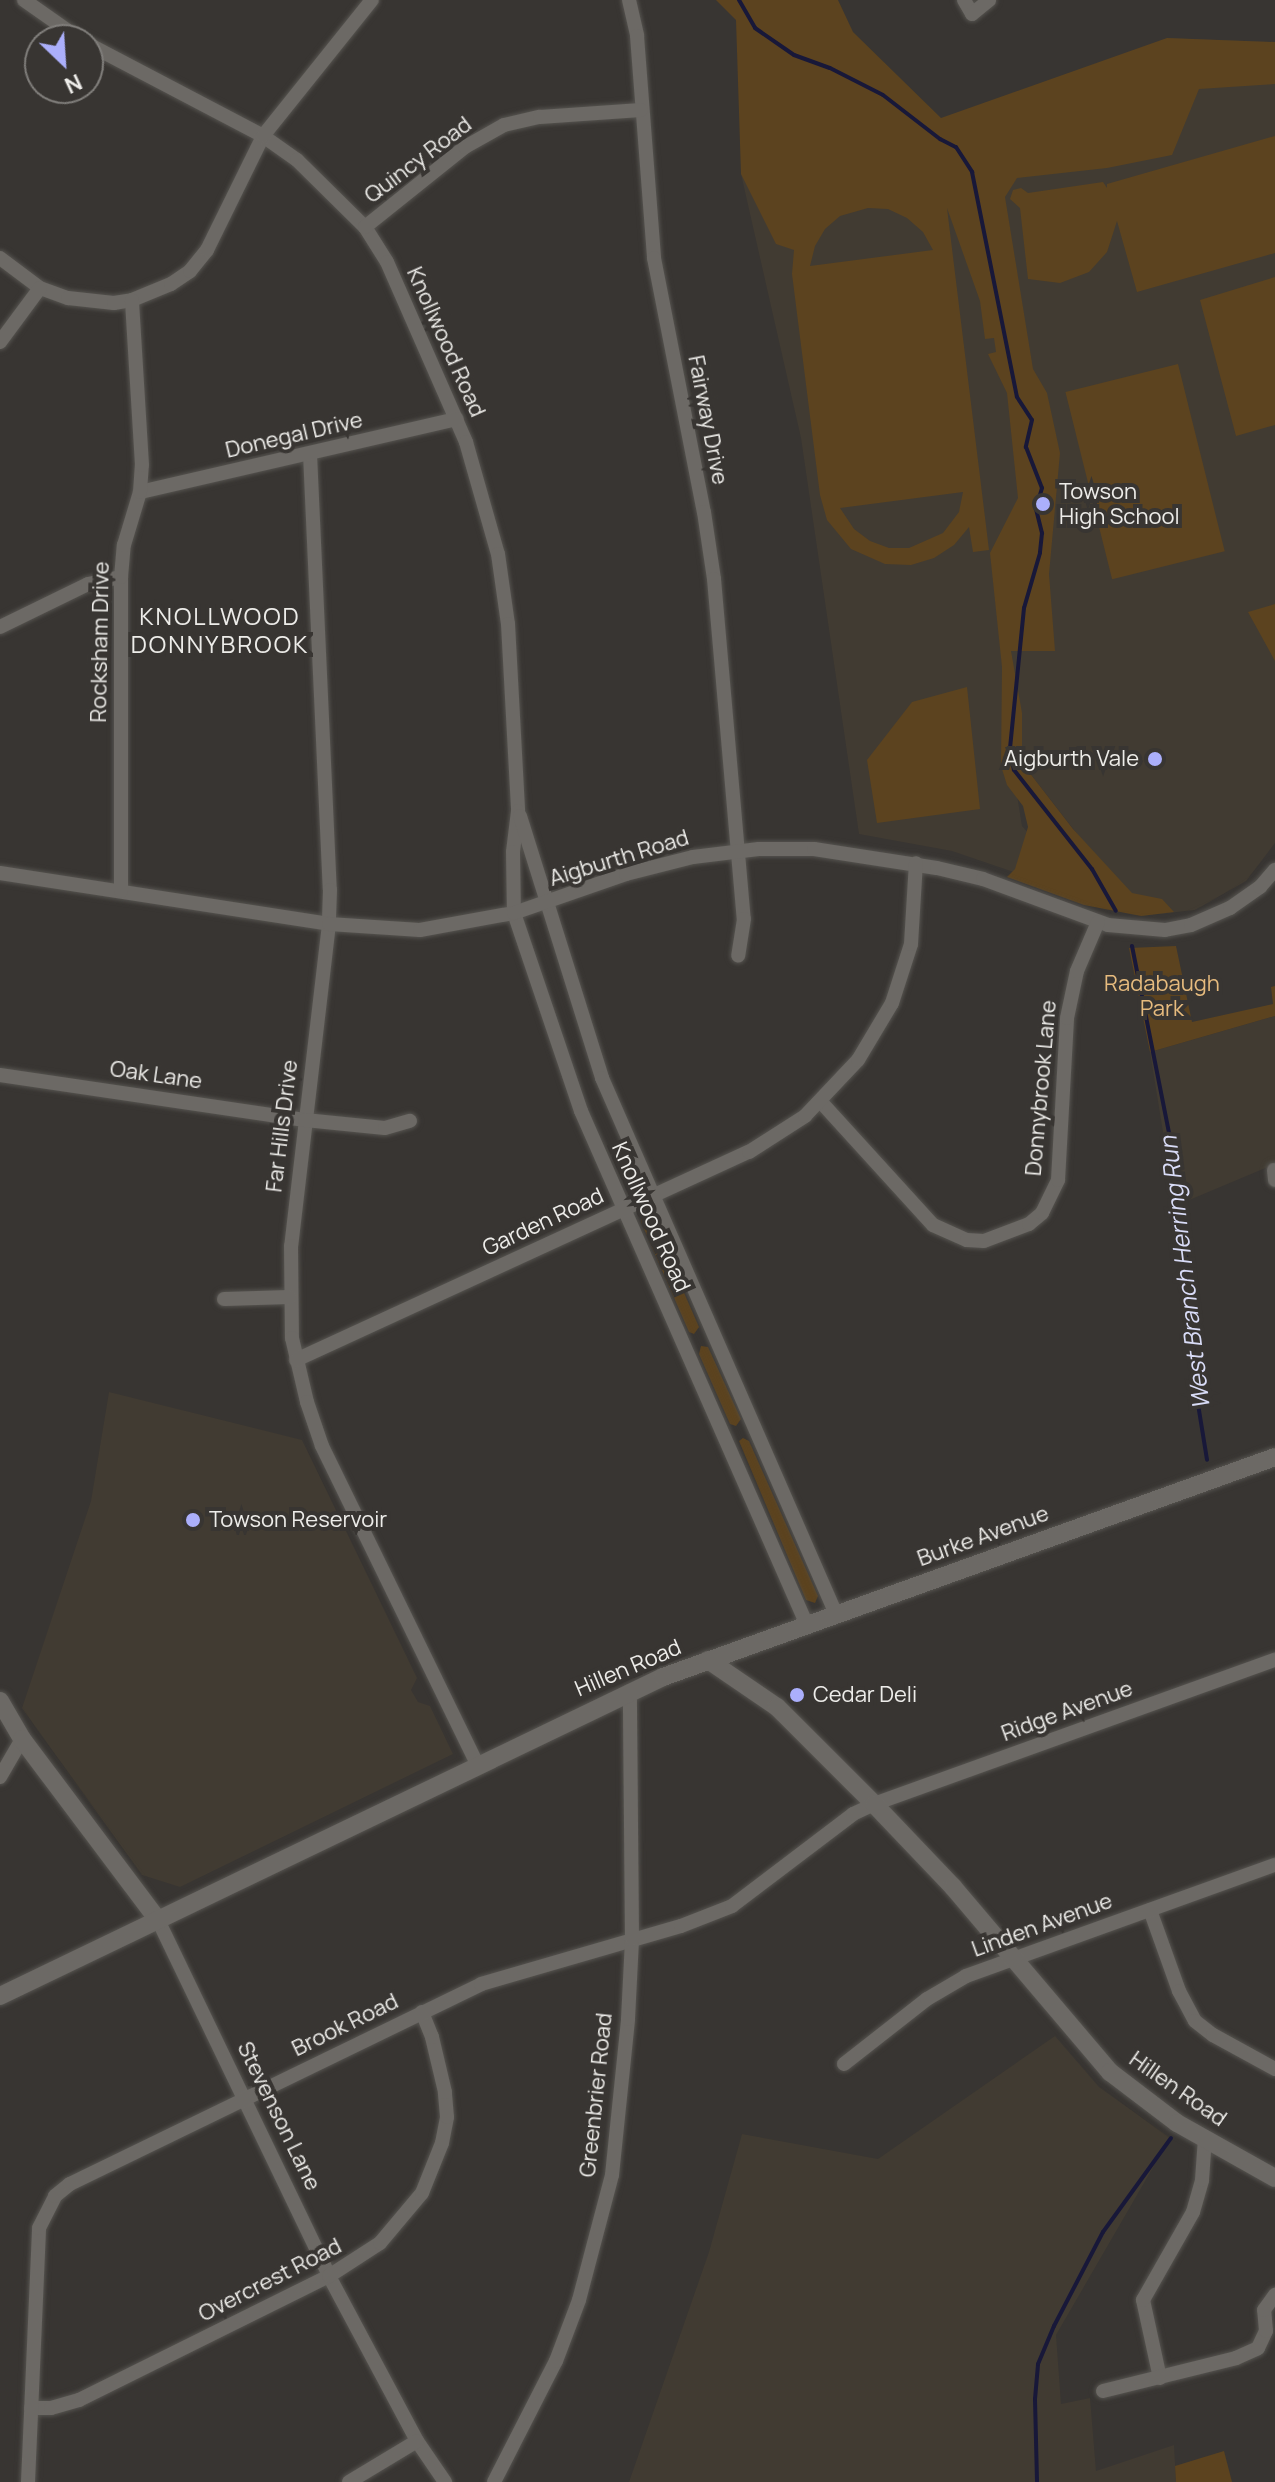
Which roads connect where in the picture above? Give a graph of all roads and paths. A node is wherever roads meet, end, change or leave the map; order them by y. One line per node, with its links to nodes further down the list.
1 (24, 0): 6 (street)
2 (372, 0): 9 (street)
3 (629, 0): 8 (street, Fairway Drive)
4 (964, 0): 5 (street)
5 (989, 0)
6 (58, 24)
7 (104, 52): 9 (street, Knollwood Road)
8 (641, 110): 10 (street, Quincy Road); 21 (street, Fairway Drive)
9 (263, 136): 10 (street, Knollwood Road); 13 (street)
10 (365, 227): 15 (street, Knollwood Road)
11 (0, 258): 12 (street)
12 (40, 288): 13 (street); 14 (street)
13 (132, 300): 17 (street, Rocksham Drive)
14 (0, 342)
15 (457, 419): 16 (street, Donegal Drive); 20 (street, Knollwood Road)
16 (310, 454): 17 (street, Donegal Drive); 29 (street, Far Hills Drive)
17 (140, 492): 18 (street, Rocksham Drive)
18 (121, 577): 19 (street); 25 (street, Rocksham Drive)
19 (0, 627)
20 (518, 811): 26 (street, Knollwood Road); 27 (street, Knollwood Road)
21 (737, 851): 22 (street, Aigburth Road); 26 (street, Aigburth Road); 30 (street, Fairway Drive)
22 (916, 863): 28 (street, Aigburth Road); 32 (street, Garden Road)
23 (1275, 870): 28 (street, Aigburth Road)
24 (0, 873): 25 (street, Aigburth Road)
25 (121, 891): 29 (street, Aigburth Road)
26 (545, 903): 27 (street, Aigburth Road); 35 (street, Knollwood Road)
27 (514, 913): 29 (street, Aigburth Road); 36 (street, Knollwood Road)
28 (1098, 922): 32 (street, Donnybrook Lane)
29 (329, 924): 33 (street, Far Hills Drive)
30 (738, 956)
31 (0, 1075): 33 (street, Oak Lane)
32 (821, 1102): 35 (street, Garden Road)
33 (305, 1120): 34 (street, Oak Lane); 37 (street, Far Hills Drive)
34 (410, 1121)
35 (653, 1196): 36 (street, Garden Road); 41 (street, Knollwood Road)
36 (623, 1210): 39 (street, Garden Road); 42 (street, Knollwood Road)
37 (290, 1297): 38 (street); 39 (street, Far Hills Drive)
38 (224, 1299)
39 (296, 1360): 48 (street, Far Hills Drive)
40 (1275, 1457): 41 (street, Burke Avenue)
41 (836, 1614): 42 (street, Burke Avenue)
42 (807, 1625): 43 (street, Burke Avenue)
43 (708, 1660): 45 (street, Hillen Road); 51 (street, Hillen Road)
44 (1275, 1660): 51 (street, Ridge Avenue)
45 (630, 1691): 48 (street, Hillen Road); 55 (street, Greenbrier Road)
46 (0, 1699): 47 (street, Stevenson Lane); 50 (street, Stevenson Lane)
47 (22, 1739): 49 (street); 50 (street, Stevenson Lane)
48 (477, 1764): 54 (street, Hillen Road)
49 (0, 1777)
50 (57, 1780): 54 (street, Stevenson Lane)
51 (874, 1804): 55 (street, Brook Road); 56 (street, Hillen Road)
52 (1275, 1865): 53 (street, Linden Avenue)
53 (1150, 1910): 56 (street, Linden Avenue); 60 (street)
54 (158, 1920): 57 (street, Hillen Road); 61 (street, Stevenson Lane)
55 (632, 1939): 58 (street, Brook Road); 73 (street, Greenbrier Road)
56 (1015, 1958): 59 (street, Linden Avenue); 62 (street, Hillen Road)
57 (0, 1996)
58 (422, 2012): 61 (street, Brook Road); 64 (street, Overcrest Road)
59 (844, 2064)
60 (1275, 2069)
61 (244, 2098): 64 (street, Stevenson Lane); 68 (street, Brook Road)
62 (1205, 2138): 63 (street, Hillen Road); 66 (street)
63 (1275, 2178)
64 (329, 2276): 68 (street, Overcrest Road); 69 (street, Stevenson Lane)
65 (1275, 2295): 66 (street)
66 (1160, 2378): 67 (street)
67 (1103, 2391)
68 (31, 2408): 70 (street, Brook Road)
69 (417, 2441): 71 (street); 72 (street, Stevenson Lane)
70 (28, 2482)
71 (349, 2482)
72 (445, 2482)
73 (494, 2482)

